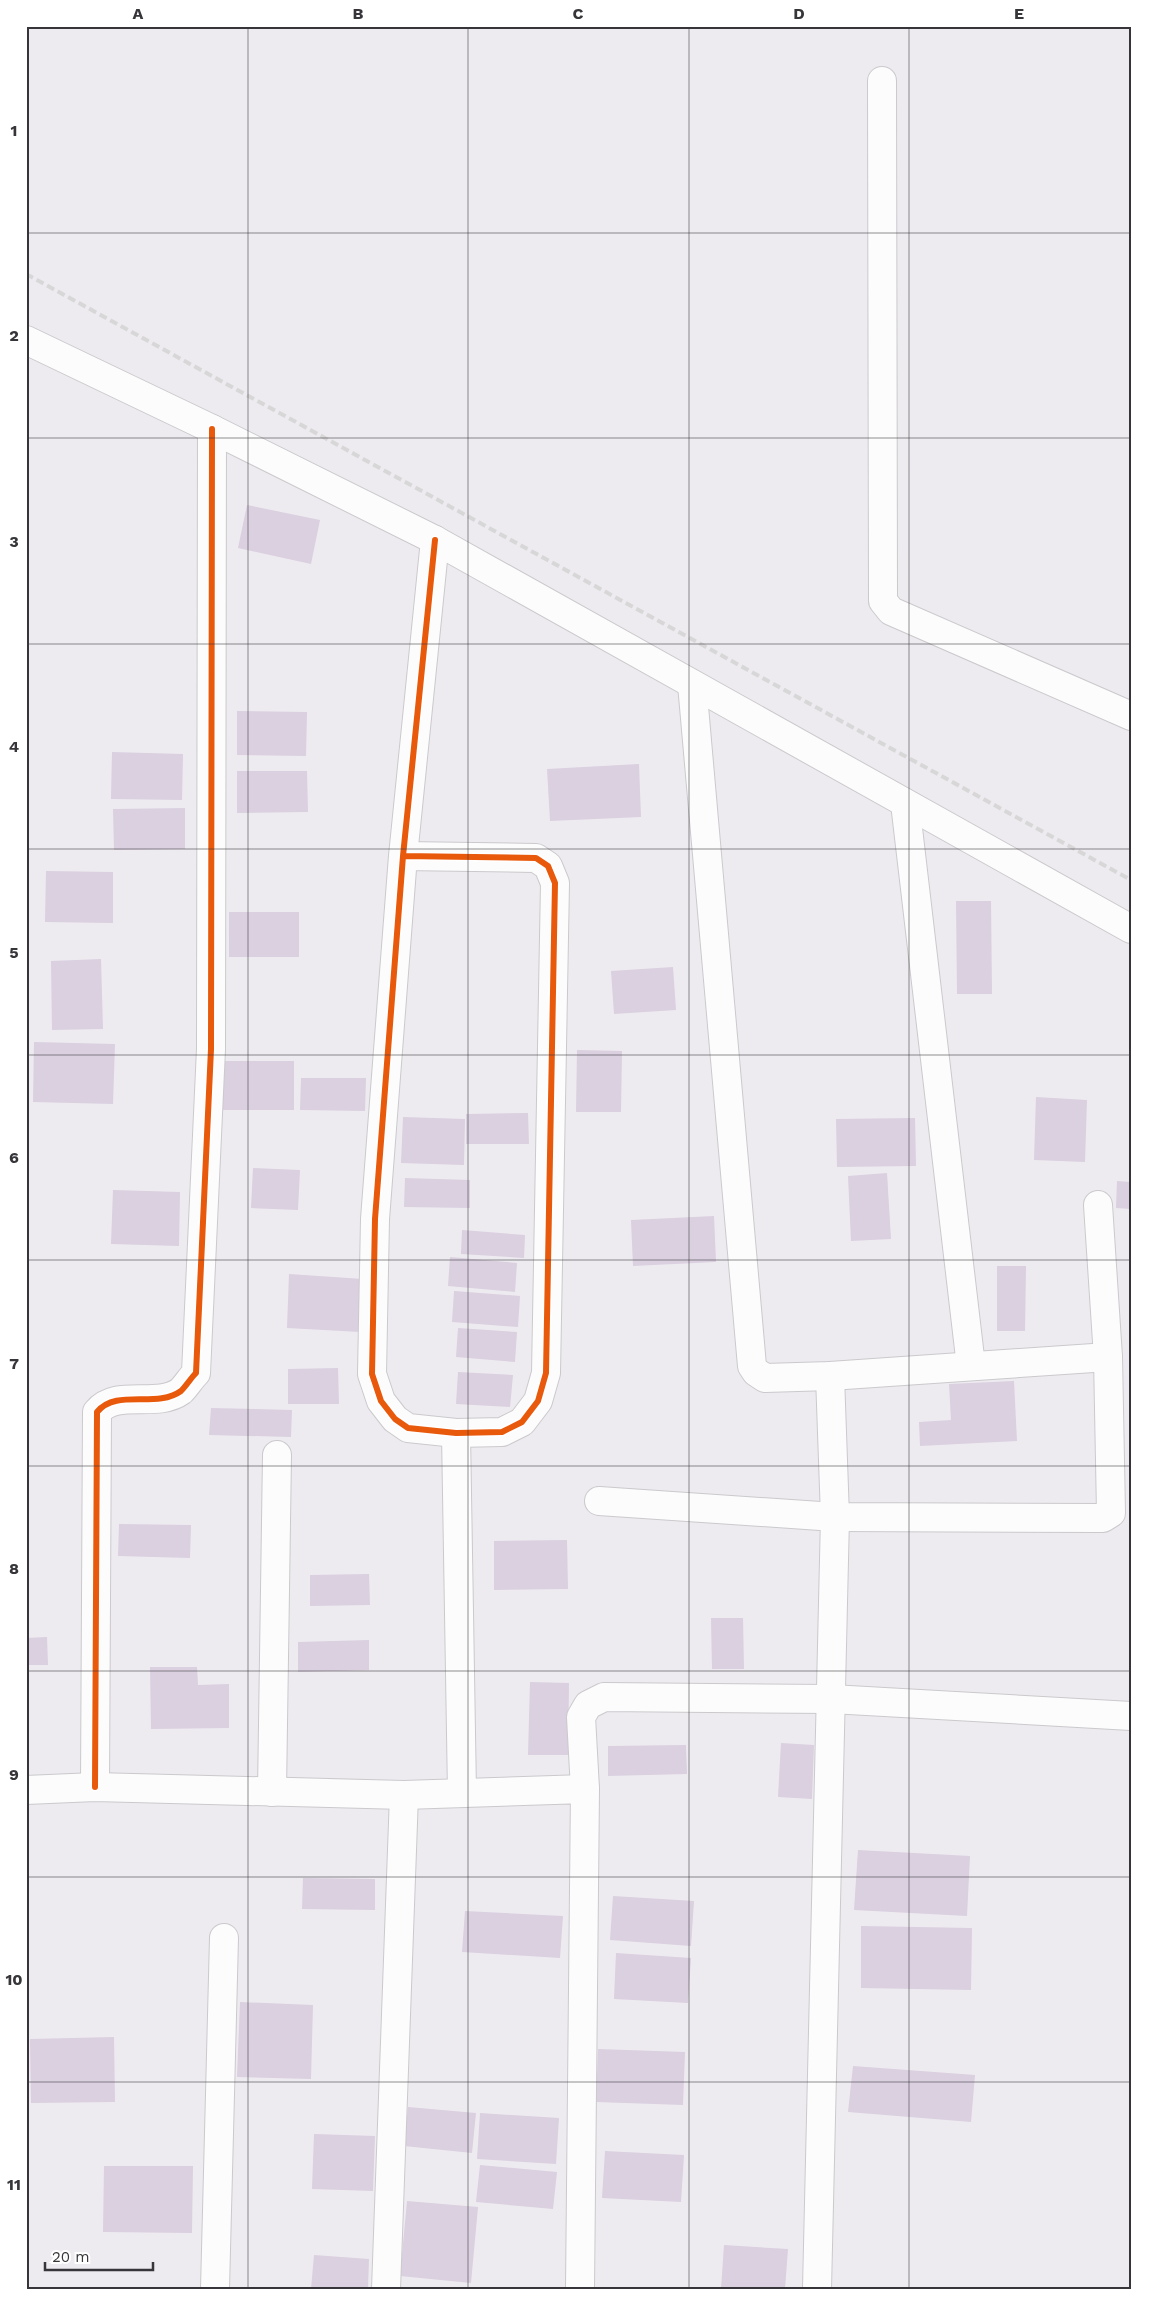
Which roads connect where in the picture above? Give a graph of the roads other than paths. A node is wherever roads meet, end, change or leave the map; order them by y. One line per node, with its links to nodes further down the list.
1 (882, 81): 6 (street)
2 (26, 340): 3 (street)
3 (212, 429): 4 (street); 21 (street)
4 (435, 540): 5 (street); 8 (street)
5 (692, 684): 7 (street); 13 (street)
6 (1131, 716)
7 (905, 803): 9 (street); 12 (street)
8 (403, 856): 14 (street); 14 (street)
9 (1131, 928)
10 (1098, 1206): 11 (street)
11 (1108, 1358): 12 (street); 17 (street)
12 (971, 1366): 13 (street)
13 (830, 1376): 18 (street)
14 (456, 1433): 25 (street)
15 (277, 1455): 24 (street)
16 (599, 1501): 18 (street)
17 (1121, 1516): 18 (street)
18 (835, 1517): 19 (street)
19 (831, 1699): 20 (street); 22 (street); 31 (street)
20 (1131, 1716)
21 (95, 1787): 23 (street); 24 (street)
22 (585, 1789): 25 (street); 30 (street)
23 (26, 1790)
24 (272, 1792): 26 (street)
25 (462, 1793): 26 (street)
26 (404, 1795): 29 (street)
27 (224, 1938): 28 (street)
28 (215, 2289)
29 (386, 2289)
30 (580, 2289)
31 (818, 2289)

